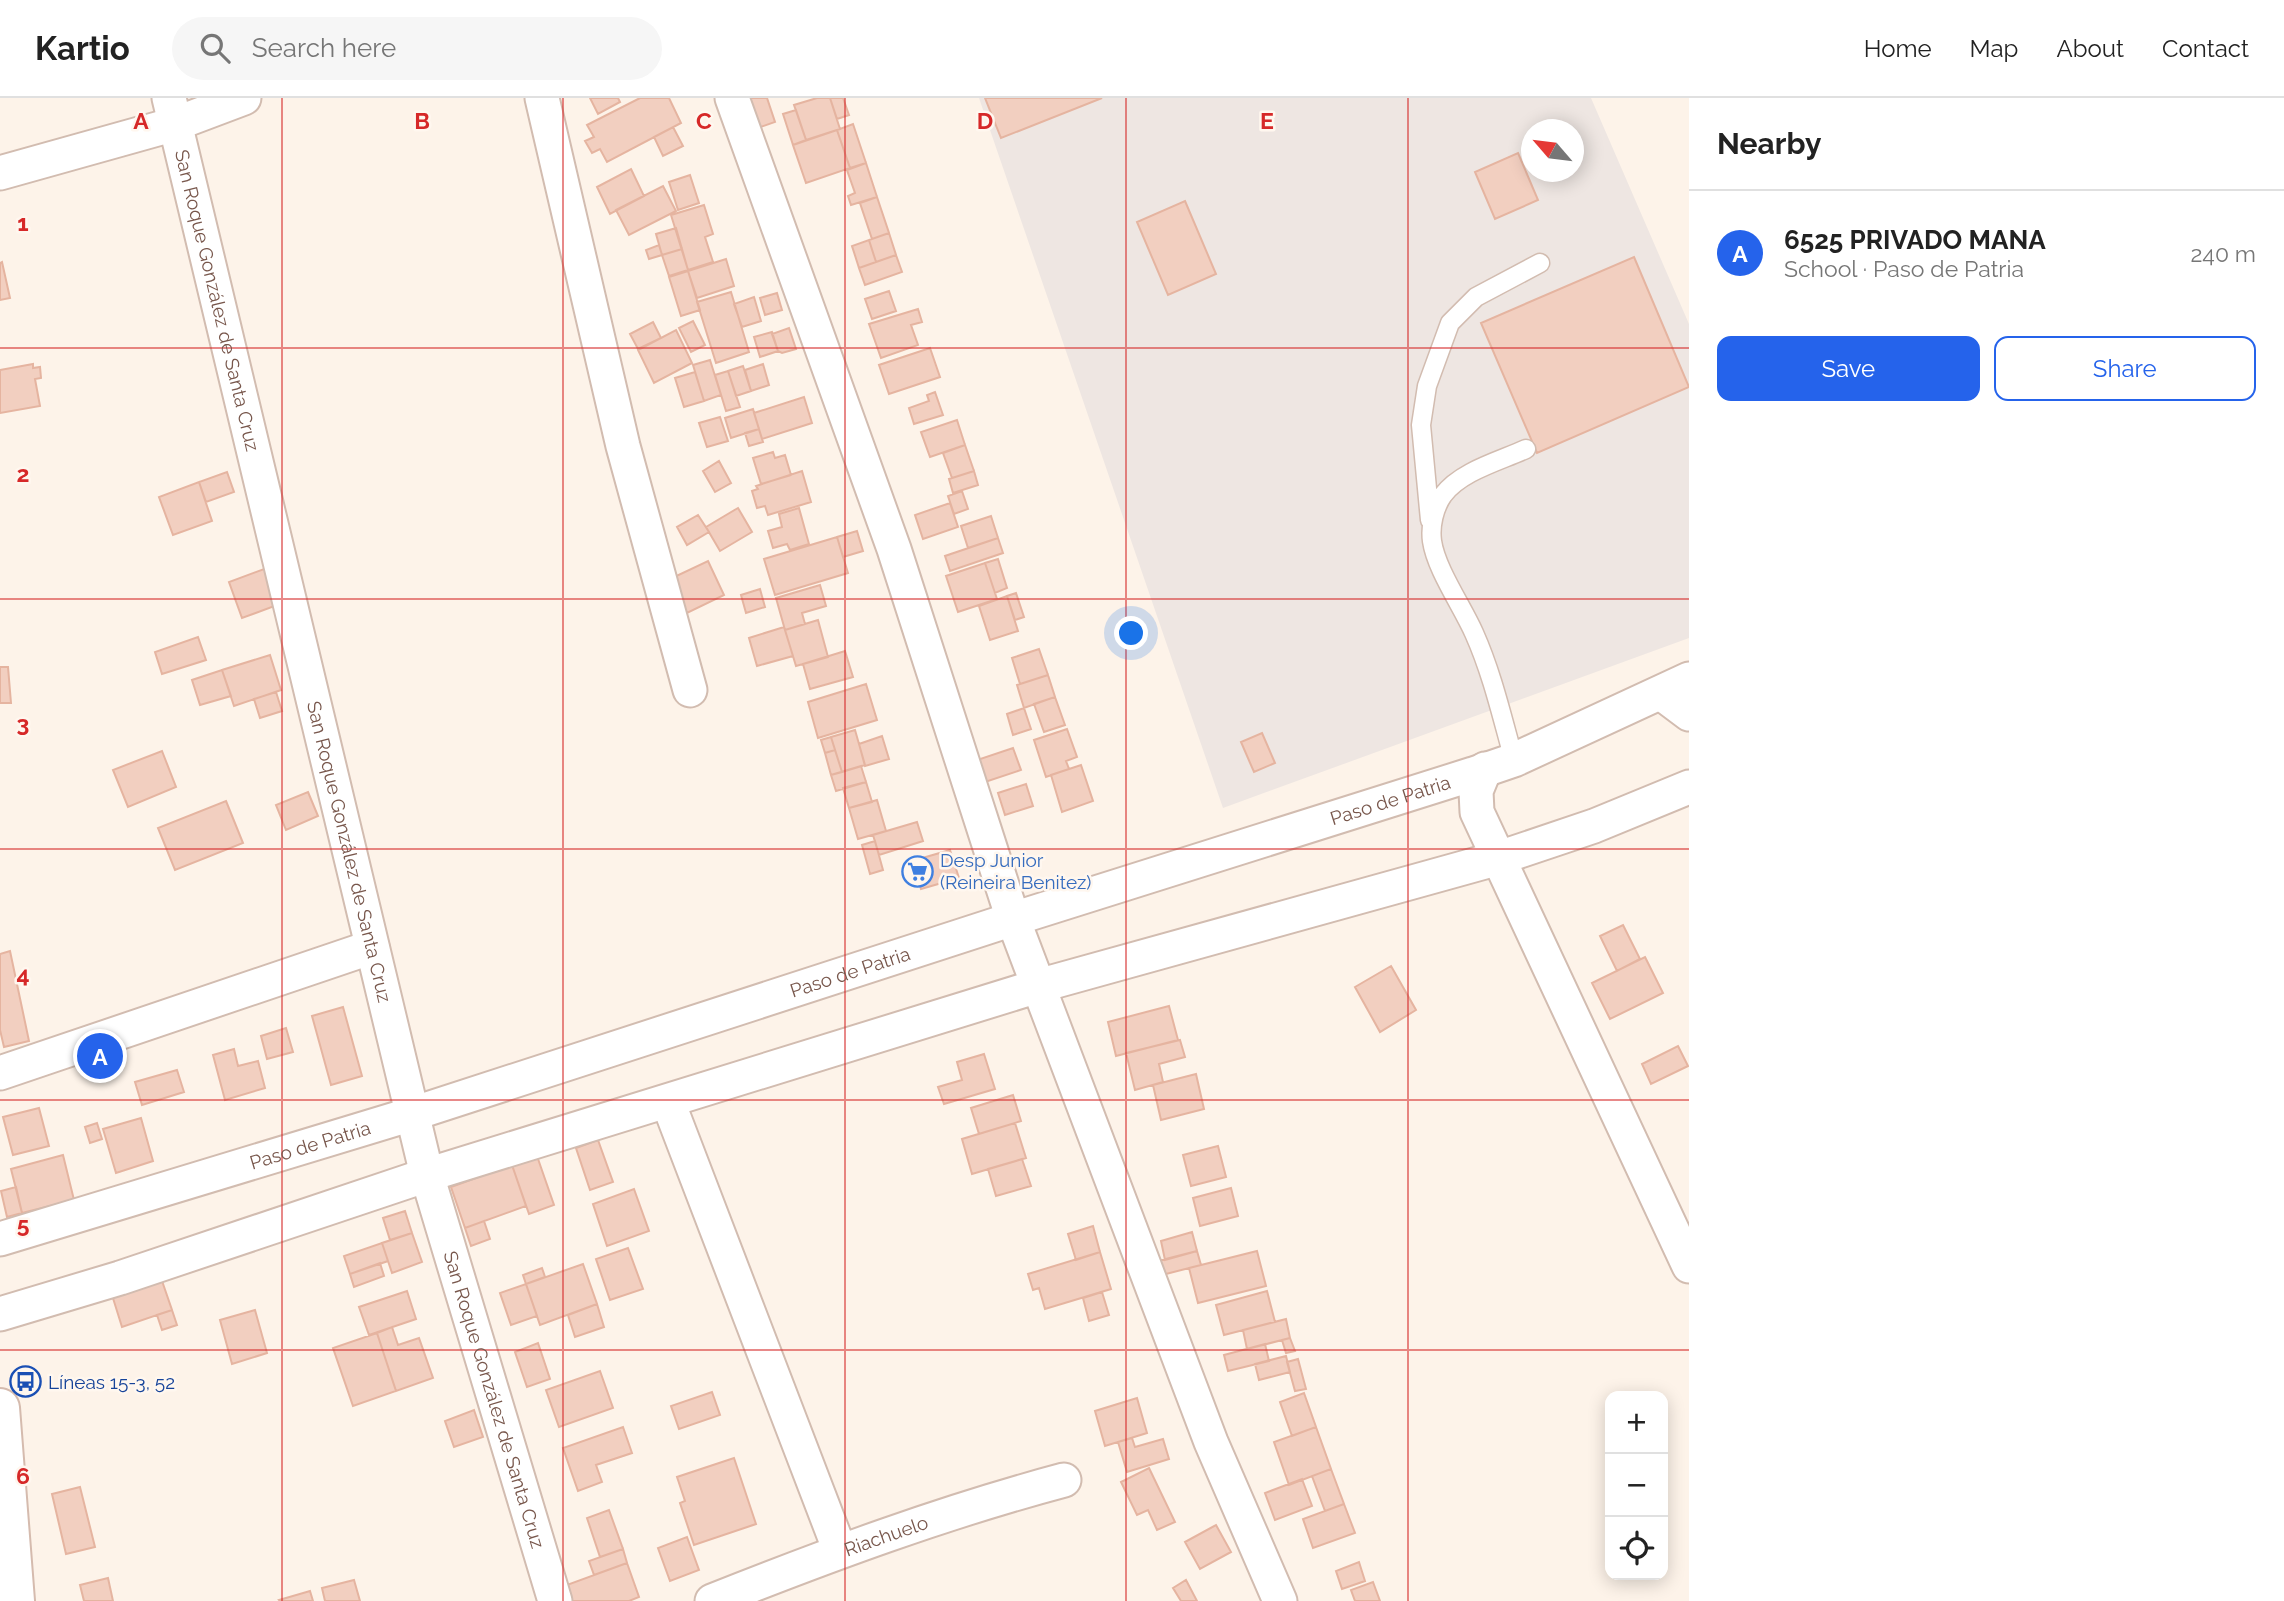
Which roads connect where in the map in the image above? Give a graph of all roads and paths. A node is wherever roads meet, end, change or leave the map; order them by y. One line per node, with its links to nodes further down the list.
1 (244, 98): 4 (street)
2 (542, 98): 10 (street)
3 (732, 98): 16 (street)
4 (172, 111): 5 (street); 17 (street, San Roque González de Santa Cruz)
5 (0, 173)
6 (1540, 263): 8 (lane)
7 (1526, 449): 8 (lane)
8 (1431, 531): 13 (lane)
9 (1675, 686): 11 (street); 13 (street, Paso de Patria)
10 (690, 690)
11 (1689, 714)
12 (1689, 762): 14 (street)
13 (1499, 765): 15 (street); 16 (street, Paso de Patria)
14 (1680, 791): 15 (street)
15 (1499, 858): 18 (street); 23 (street)
16 (1013, 919): 18 (street); 21 (street, Paso de Patria)
17 (372, 947): 19 (street); 21 (street, San Roque González de Santa Cruz)
18 (1038, 986): 20 (street); 33 (street)
19 (0, 1073)
20 (668, 1102): 22 (street); 29 (street)
21 (412, 1114): 22 (street, San Roque González de Santa Cruz); 24 (street, Paso de Patria)
22 (427, 1175): 26 (street); 31 (street, San Roque González de Santa Cruz)
23 (1678, 1211): 25 (street)
24 (0, 1239)
25 (1689, 1266)
26 (0, 1314)
27 (0, 1408): 30 (main road)
28 (1064, 1480): 29 (street, Riachuelo)
29 (840, 1551): 32 (street, Riachuelo)
30 (15, 1601)
31 (555, 1601)
32 (712, 1601)
33 (1280, 1601)

